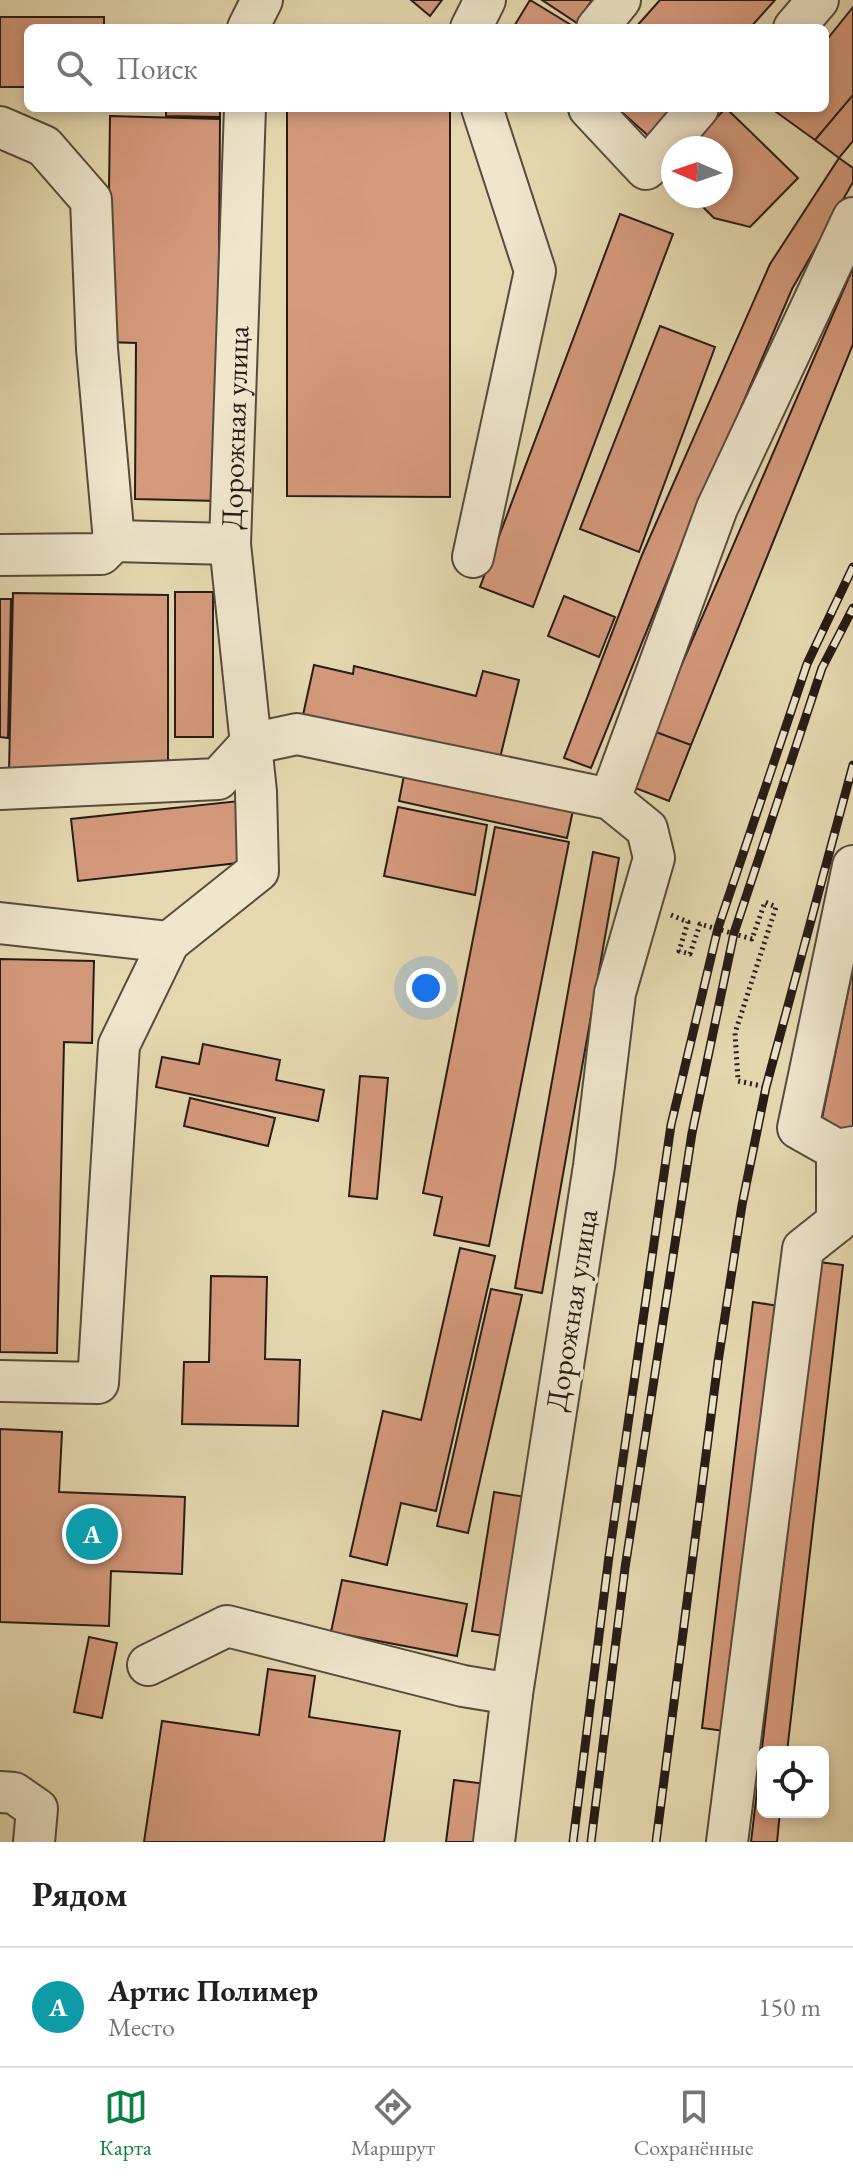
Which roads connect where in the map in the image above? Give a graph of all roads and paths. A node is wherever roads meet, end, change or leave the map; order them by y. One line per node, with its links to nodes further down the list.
1 (262, 0): 5 (street)
2 (485, 0): 6 (street)
3 (620, 0): 7 (street)
4 (818, 0): 8 (street)
5 (250, 24)
6 (473, 24)
7 (600, 24)
8 (797, 24)
9 (245, 112): 16 (street, Дорожная улица)
10 (483, 112): 18 (street)
11 (593, 112): 12 (street)
12 (695, 112)
13 (0, 127): 15 (street)
14 (853, 218): 21 (street)
15 (114, 541): 16 (street); 17 (street)
16 (230, 544): 19 (street, Дорожная улица)
17 (0, 555)
18 (473, 557)
19 (250, 744): 20 (street); 21 (street, Дорожная улица); 25 (street)
20 (0, 789)
21 (610, 799): 31 (street, Дорожная улица)
22 (853, 866): 27 (street)
23 (664, 911): 26 (path)
24 (0, 923): 25 (street)
25 (169, 942): 29 (street)
26 (775, 1089)
27 (845, 1148): 28 (street)
28 (845, 1233): 35 (street)
29 (0, 1381)
30 (148, 1665): 31 (street)
31 (512, 1694): 34 (street, Дорожная улица)
32 (0, 1792): 33 (street)
33 (34, 1842)
34 (494, 1842)
35 (727, 1842)

